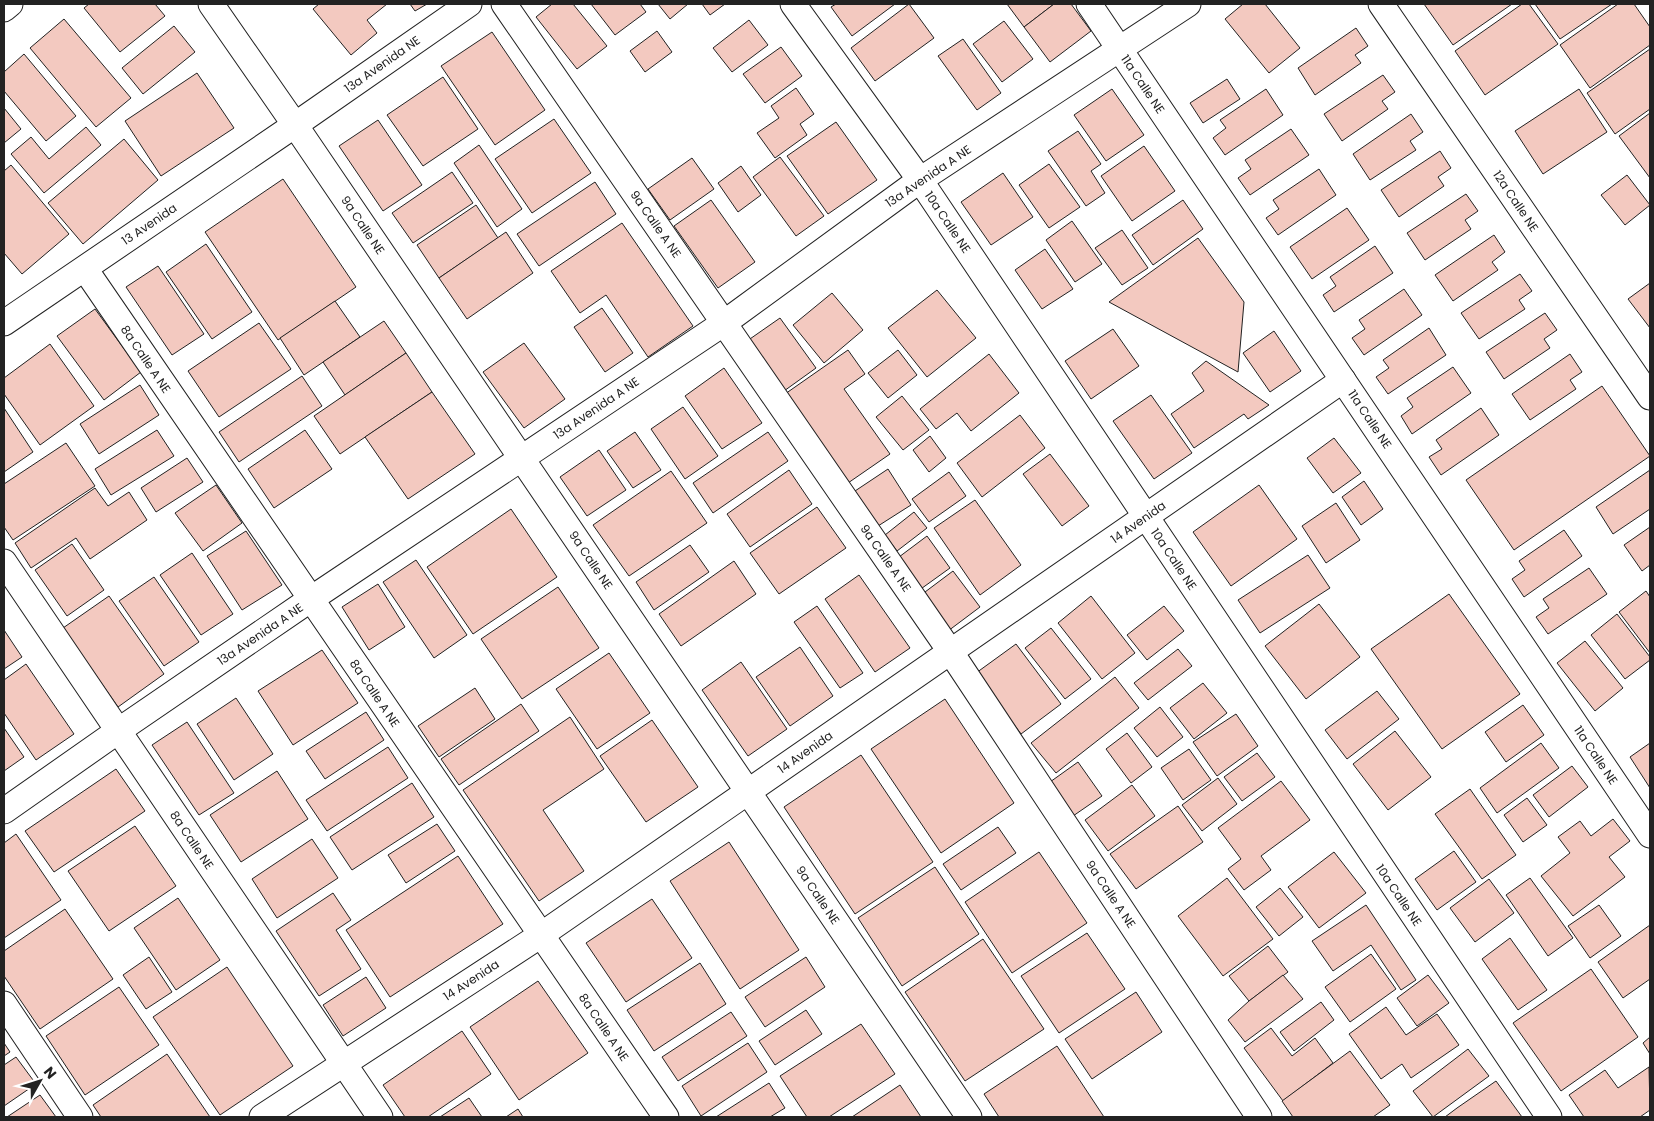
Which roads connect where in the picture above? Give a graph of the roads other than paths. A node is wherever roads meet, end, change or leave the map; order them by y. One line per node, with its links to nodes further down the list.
1 (10, 4): 9 (street)
2 (211, 4): 11 (street, 9a Calle NE)
3 (469, 4): 11 (street, 13a Avenida NE)
4 (504, 4): 15 (street, 9a Calle A NE)
5 (793, 4): 12 (street, 10a Calle NE)
6 (1089, 4): 10 (street, 11a Calle NE)
7 (1188, 4): 10 (street, 13a Avenida A NE)
8 (1381, 4): 17 (street, 12a Calle NE)
9 (4, 9)
10 (1119, 49): 12 (street, 13a Avenida A NE); 16 (street, 11a Calle NE)
11 (295, 125): 13 (street, 13 Avenida); 18 (street, 9a Calle NE)
12 (920, 180): 15 (street, 13a Avenida A NE); 19 (street, 10a Calle NE)
13 (85, 269): 14 (street, 13 Avenida); 21 (street, 8a Calle A NE)
14 (4, 323)
15 (724, 323): 18 (street, 13a Avenida A NE); 22 (street, 9a Calle A NE)
16 (1343, 380): 19 (street, 14 Avenida); 26 (street, 11a Calle NE)
17 (1650, 397)
18 (522, 458): 21 (street, 13a Avenida A NE); 24 (street, 9a Calle NE)
19 (1146, 517): 22 (street, 14 Avenida); 36 (street, 10a Calle NE)
20 (4, 562): 23 (street, 8a Calle NE)
21 (311, 599): 23 (street, 13a Avenida A NE); 27 (street, 8a Calle A NE)
22 (950, 651): 24 (street, 14 Avenida); 35 (street, 9a Calle A NE)
23 (118, 731): 25 (street, 13a Avenida A NE); 29 (street, 8a Calle NE)
24 (748, 792): 27 (street, 14 Avenida); 34 (street, 9a Calle NE)
25 (4, 812)
26 (1650, 835)
27 (541, 934): 29 (street, 14 Avenida); 33 (street, 8a Calle A NE)
28 (4, 1004): 30 (street)
29 (343, 1064): 31 (street, 14 Avenida); 32 (street, 8a Calle NE)
30 (80, 1117)
31 (262, 1117)
32 (380, 1117)
33 (666, 1117)
34 (969, 1117)
35 (1259, 1117)
36 (1549, 1117)

